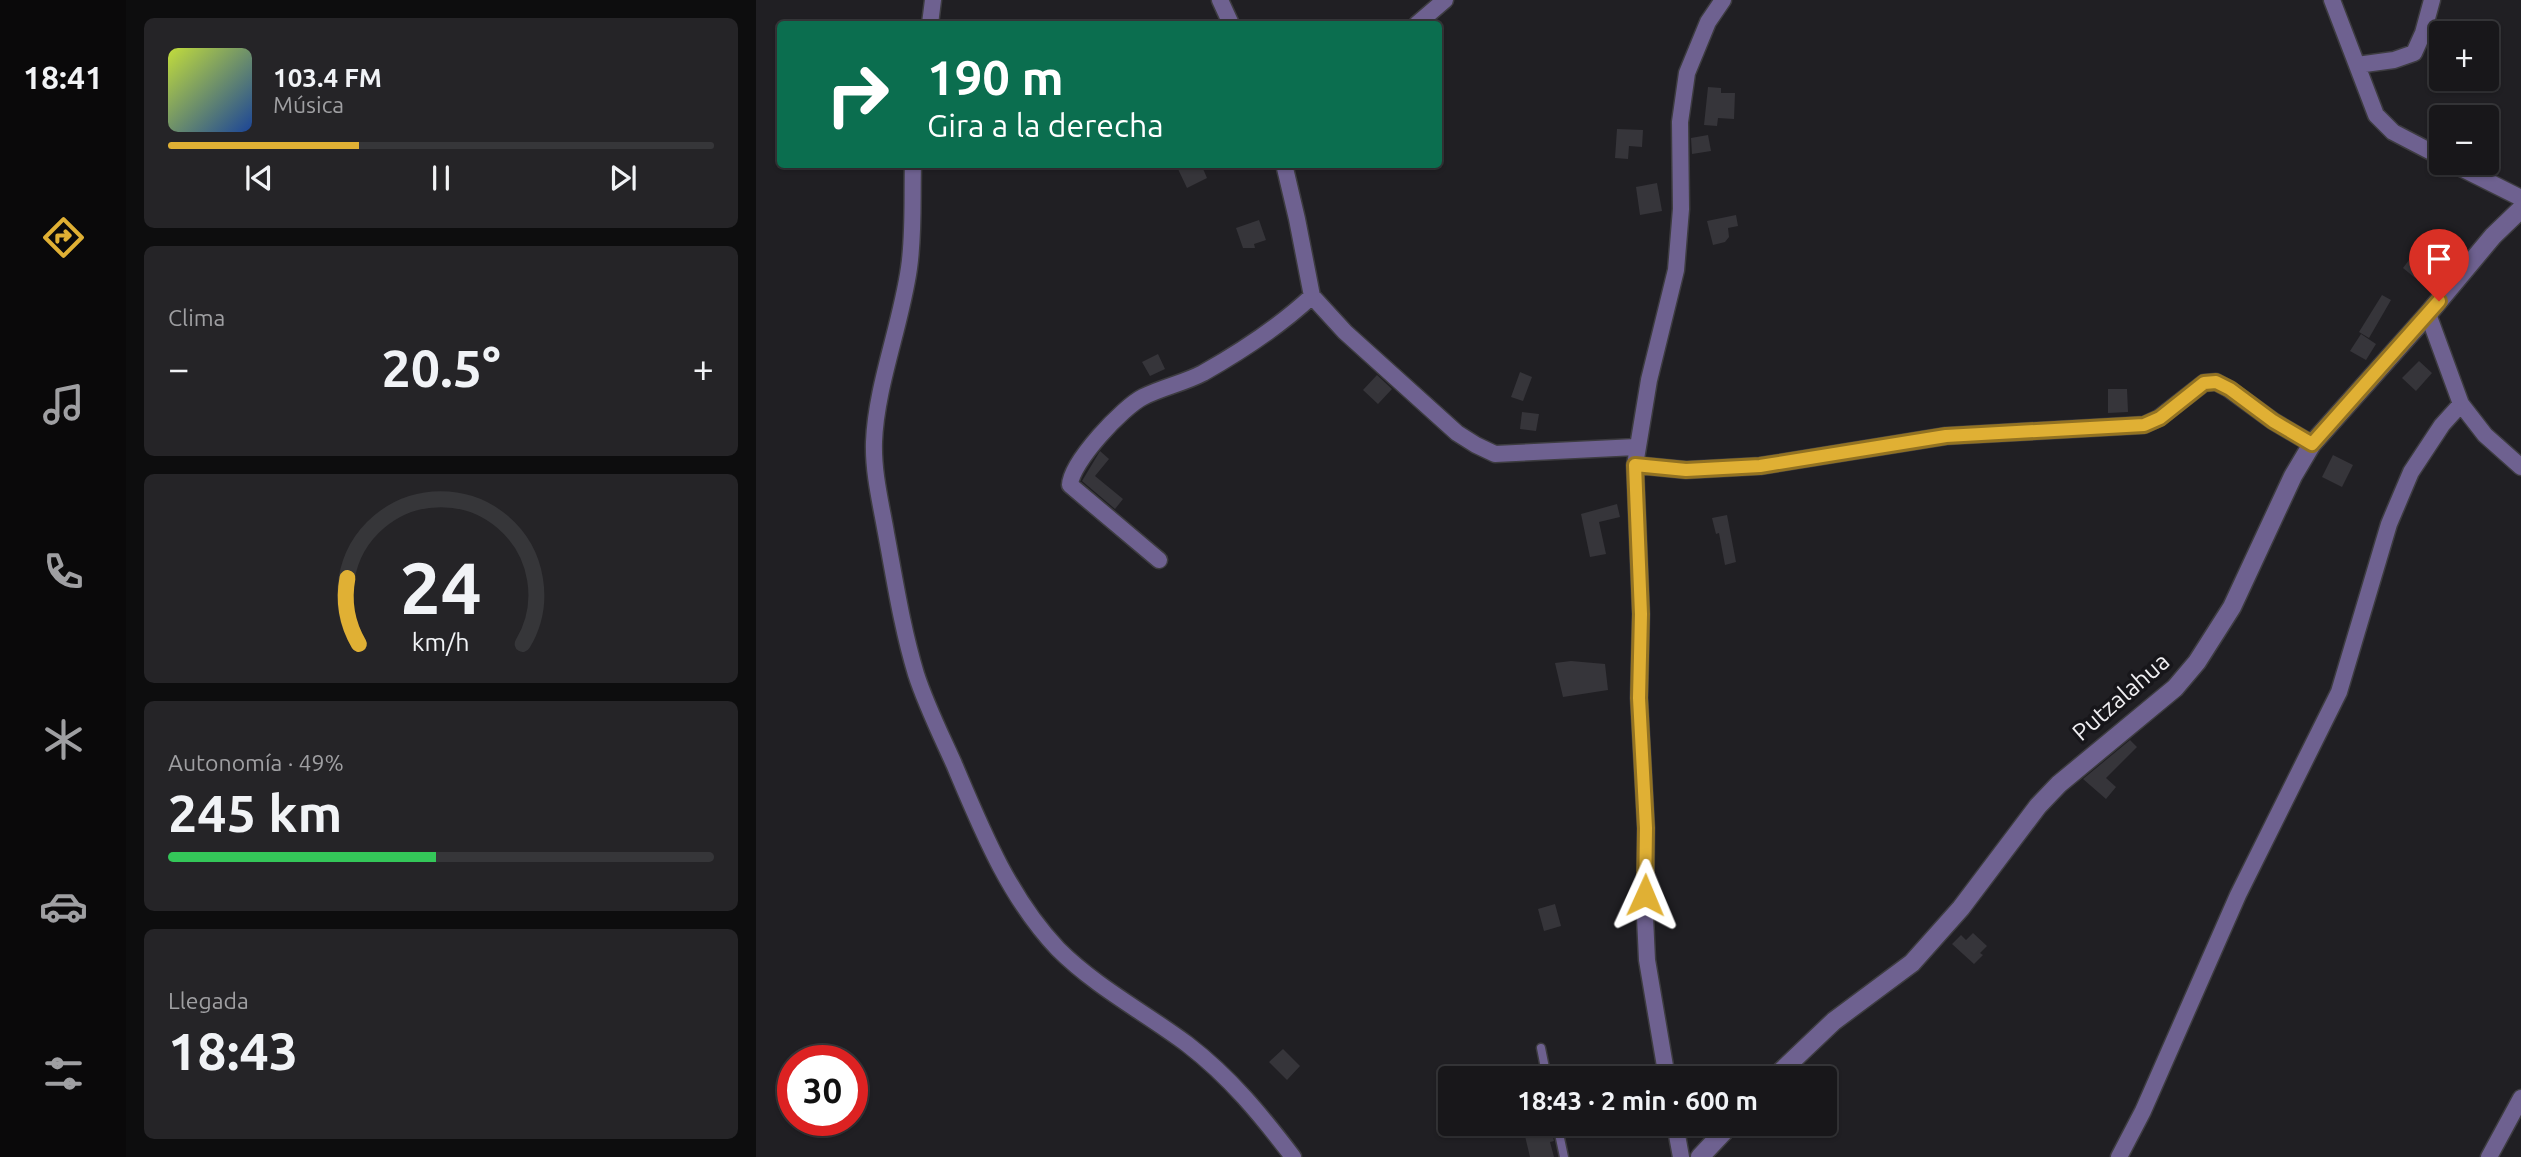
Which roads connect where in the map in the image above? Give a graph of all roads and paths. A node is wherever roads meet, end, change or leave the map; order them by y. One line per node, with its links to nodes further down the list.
1 (933, 0): 7 (street)
2 (1220, 0): 8 (street)
3 (1445, 0): 9 (street)
4 (1723, 0): 21 (street)
5 (2332, 0): 10 (street)
6 (2432, 0): 10 (street)
7 (930, 21)
8 (1230, 21)
9 (1420, 21)
10 (2357, 65): 11 (street)
11 (2429, 152)
12 (913, 168): 33 (street)
13 (1285, 168): 17 (street)
14 (2475, 175): 15 (street)
15 (2521, 198)
16 (2521, 209): 18 (street, Putzalahua)
17 (1312, 296): 21 (street); 24 (street)
18 (2428, 314): 19 (street); 20 (street, Putzalahua)
19 (2461, 404): 23 (street); 37 (street)
20 (2312, 444): 22 (street); 28 (street, Putzalahua)
21 (1636, 447): 22 (street)
22 (1635, 465): 27 (street)
23 (2521, 467)
24 (1158, 560)
25 (1541, 1048): 26 (lane)
26 (1545, 1066)
27 (1665, 1066)
28 (1787, 1066)
29 (2521, 1098): 38 (street)
30 (1560, 1136): 34 (lane)
31 (1677, 1136): 35 (street)
32 (1720, 1136): 36 (street)
33 (1293, 1157)
34 (1564, 1157)
35 (1681, 1157)
36 (1700, 1157)
37 (2119, 1157)
38 (2489, 1157)

